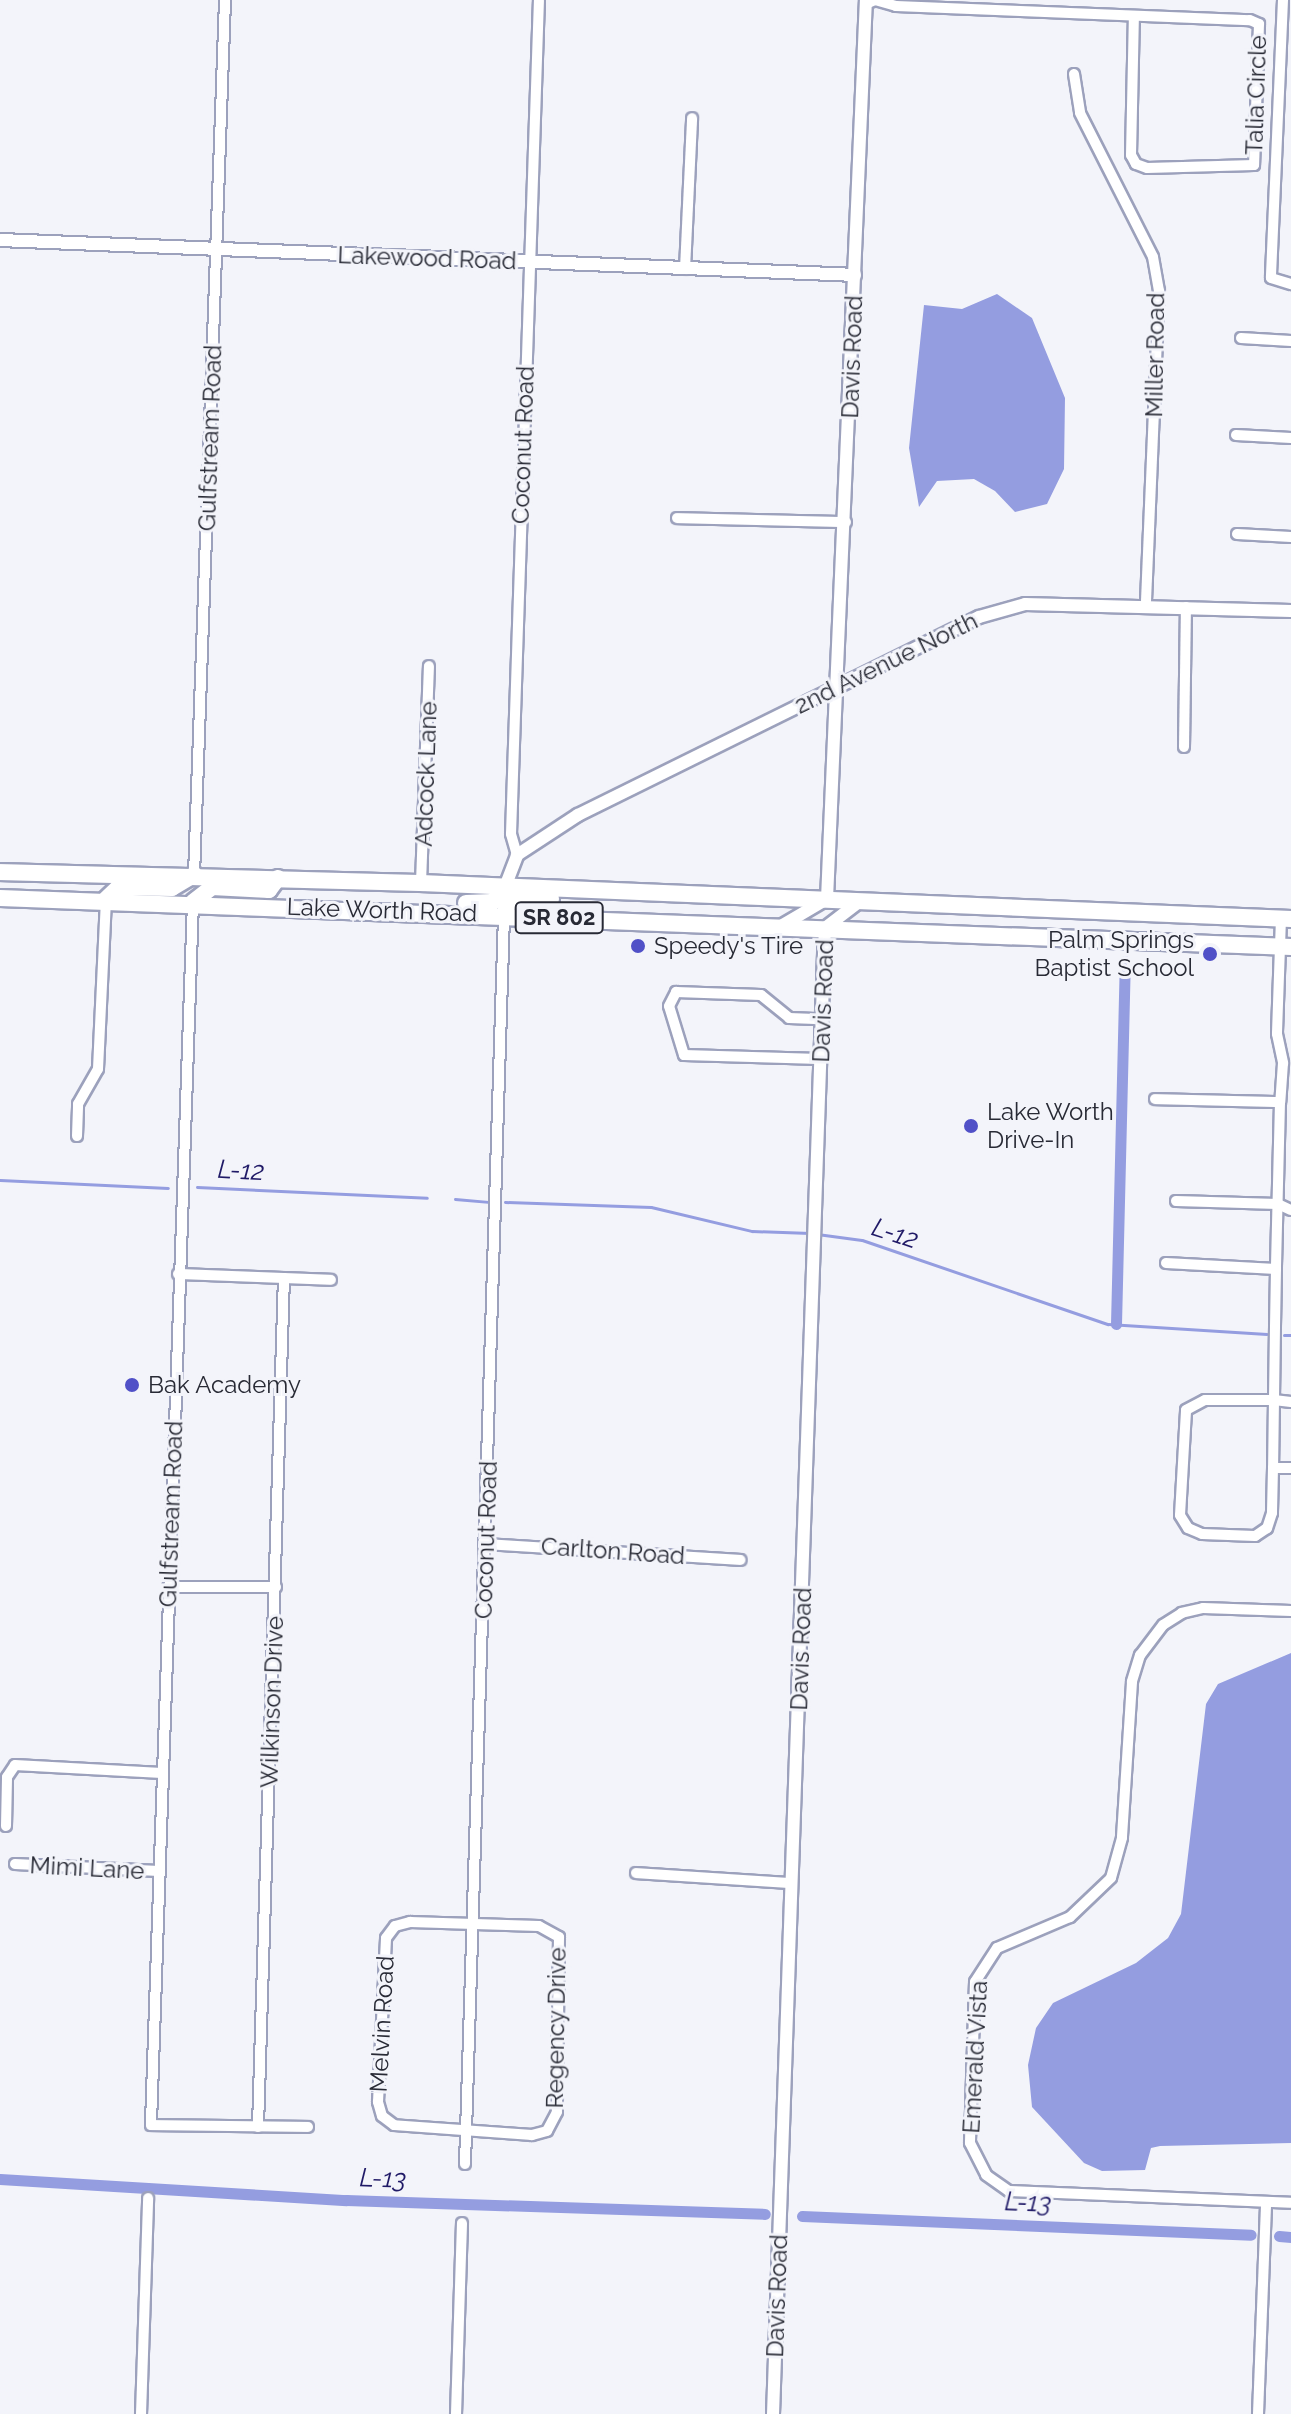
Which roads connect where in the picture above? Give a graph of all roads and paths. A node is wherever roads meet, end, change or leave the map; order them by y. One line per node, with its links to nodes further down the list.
1 (225, 0): 9 (street, Gulfstream Road)
2 (539, 0): 10 (street, Coconut Road)
3 (1283, 0): 13 (street)
4 (866, 2): 5 (street, Talia Circle); 12 (street, Davis Road)
5 (1134, 16): 5 (street, Talia Circle)
6 (1074, 74): 22 (street, Miller Road)
7 (692, 118): 11 (street)
8 (0, 240): 9 (street, Lakewood Road)
9 (217, 249): 10 (street, Lakewood Road); 30 (street, Gulfstream Road)
10 (529, 262): 11 (street, Lakewood Road); 28 (street, Coconut Road)
11 (685, 269): 12 (street, Lakewood Road)
12 (855, 275): 19 (street, Davis Road)
13 (1291, 284)
14 (1241, 338): 15 (street)
15 (1291, 341)
16 (1236, 435): 17 (street)
17 (1291, 438)
18 (677, 518): 19 (street)
19 (846, 522): 26 (street, Davis Road)
20 (1237, 534): 21 (street)
21 (1291, 537)
22 (1146, 605): 23 (street, 2nd Avenue North); 26 (street, 2nd Avenue North)
23 (1186, 607): 24 (street, 2nd Avenue North); 27 (street)
24 (1291, 611)
25 (429, 666): 32 (street, Adcock Lane)
26 (838, 685): 28 (street, 2nd Avenue North); 37 (street, Davis Road)
27 (1184, 747)
28 (517, 855): 33 (street, Coconut Road)
29 (0, 872): 30 (main road, Lake Worth Road / SR 802)
30 (194, 875): 31 (main road, Lake Worth Road / SR 802); 36 (main road)
31 (278, 878): 32 (main road, Lake Worth Road / SR 802); 39 (main road)
32 (421, 883): 33 (main road, Lake Worth Road / SR 802)
33 (505, 887): 34 (main road, Lake Worth Road / SR 802); 40 (main road)
34 (592, 890): 37 (main road, Lake Worth Road / SR 802); 41 (main road)
35 (0, 898): 36 (main road, Lake Worth Road / SR 802)
36 (106, 899): 39 (main road, Lake Worth Road / SR 802); 51 (street)
37 (827, 899): 38 (main road, Lake Worth Road / SR 802); 43 (street, Davis Road)
38 (860, 901): 42 (main road, Lake Worth Road / SR 802); 44 (street, Davis Road)
39 (193, 902): 40 (main road, Lake Worth Road / SR 802); 57 (street, Gulfstream Road)
40 (426, 912): 41 (main road, Lake Worth Road / SR 802)
41 (504, 915): 43 (main road, Lake Worth Road / SR 802); 64 (street, Coconut Road)
42 (1286, 918): 45 (street)
43 (781, 926): 44 (main road, Lake Worth Road / SR 802)
44 (825, 928): 45 (main road, Lake Worth Road / SR 802); 46 (street, Davis Road)
45 (1285, 947): 48 (street)
46 (822, 1019): 47 (street, Davis Road); 47 (street)
47 (820, 1059): 74 (street, Davis Road)
48 (1287, 1063): 50 (street)
49 (1155, 1099): 50 (street)
50 (1280, 1102): 53 (street)
51 (77, 1136)
52 (1176, 1201): 53 (street)
53 (1278, 1204): 54 (street); 56 (street)
54 (1291, 1210)
55 (1166, 1263): 56 (street)
56 (1276, 1269): 60 (street)
57 (178, 1274): 58 (street); 66 (street, Gulfstream Road)
58 (284, 1278): 59 (street); 67 (street, Wilkinson Drive)
59 (331, 1280)
60 (1274, 1400): 61 (street); 62 (street); 62 (street)
61 (1291, 1402)
62 (1273, 1468): 63 (street)
63 (1291, 1468)
64 (486, 1544): 65 (street, Carlton Road); 75 (street, Coconut Road)
65 (740, 1560)
66 (168, 1587): 67 (street); 69 (street, Gulfstream Road)
67 (276, 1587): 76 (street, Wilkinson Drive)
68 (1291, 1611): 81 (street, Emerald Vista)
69 (162, 1773): 70 (street); 72 (street, Gulfstream Road)
70 (6, 1826)
71 (15, 1864): 72 (street, Mimi Lane)
72 (159, 1871): 76 (street, Gulfstream Road)
73 (636, 1873): 74 (street)
74 (792, 1883): 86 (street, Davis Road)
75 (473, 1924): 78 (street, Coconut Road); 78 (street, Melvin Road); 78 (street, Regency Drive)
76 (258, 2127): 77 (street)
77 (308, 2127)
78 (466, 2131): 79 (street, Coconut Road)
79 (465, 2164)
80 (148, 2198): 84 (street)
81 (1266, 2202): 82 (street, Emerald Vista); 87 (street)
82 (1291, 2203)
83 (462, 2223): 85 (street)
84 (141, 2414)
85 (456, 2414)
86 (773, 2414)
87 (1258, 2414)

